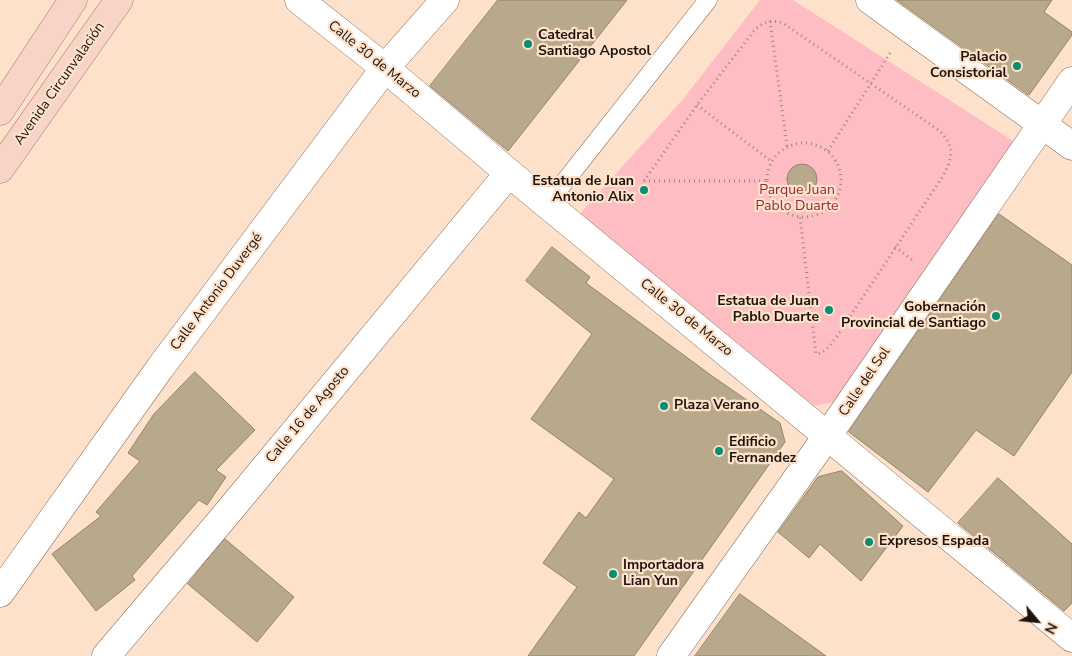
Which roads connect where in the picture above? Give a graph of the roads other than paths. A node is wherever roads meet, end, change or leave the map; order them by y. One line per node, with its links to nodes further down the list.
1 (73, 0): 10 (main road)
2 (124, 0): 7 (main road)
3 (299, 0): 8 (main road, Calle 30 de Marzo)
4 (445, 0): 8 (main road, Calle Antonio Duvergé)
5 (708, 0): 15 (lane)
6 (870, 0): 11 (main road)
7 (112, 10): 13 (main road, Avenida Circunvalación)
8 (385, 68): 14 (main road, Calle 30 de Marzo); 17 (main road, Calle Antonio Duvergé)
9 (1072, 81): 11 (main road, Calle del Sol)
10 (0, 111)
11 (1042, 124): 12 (main road); 16 (main road, Calle del Sol)
12 (1072, 146)
13 (0, 169)
14 (509, 173): 15 (main road, Calle 30 de Marzo); 19 (main road, Calle 16 de Agosto)
15 (547, 204): 16 (main road, Calle 30 de Marzo)
16 (828, 435): 18 (main road, Calle 30 de Marzo); 20 (main road, Calle del Sol)
17 (0, 592)
18 (1072, 638)
19 (106, 656)
20 (671, 656)

